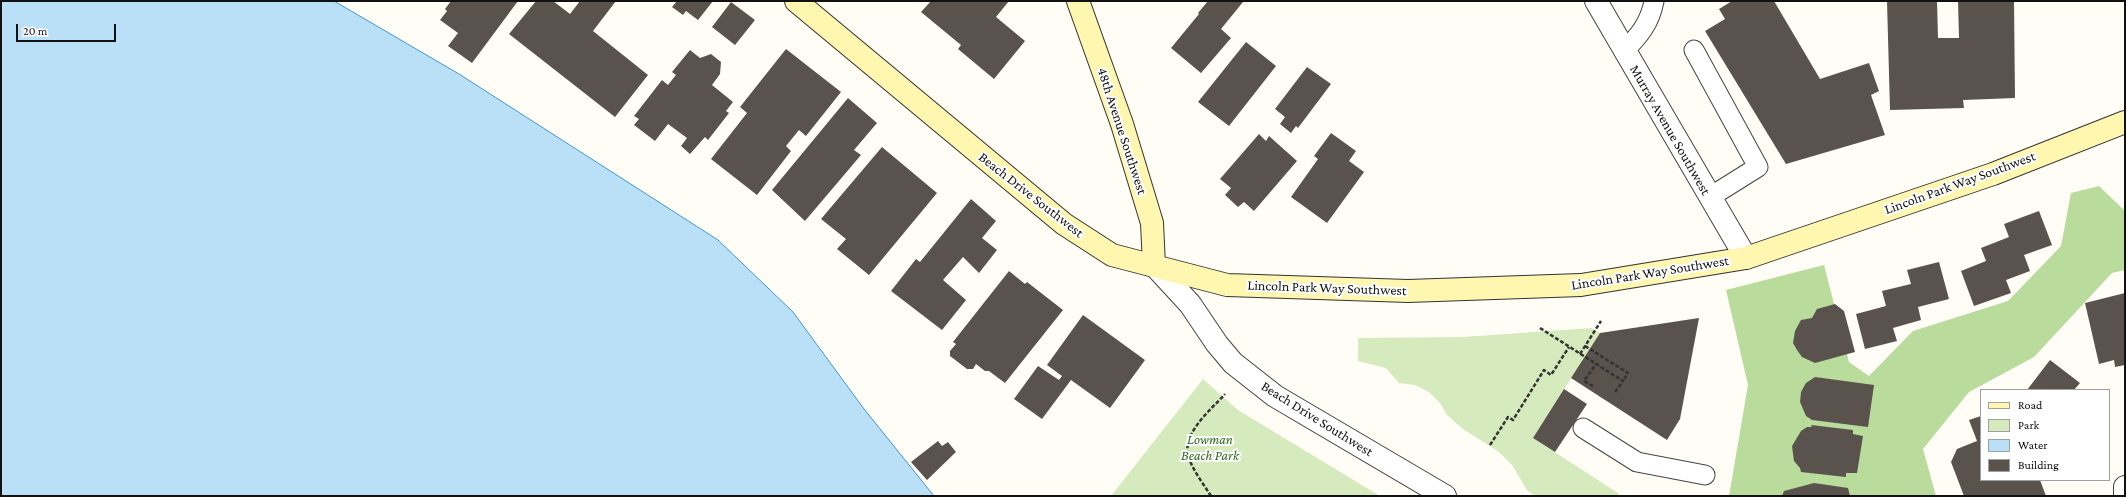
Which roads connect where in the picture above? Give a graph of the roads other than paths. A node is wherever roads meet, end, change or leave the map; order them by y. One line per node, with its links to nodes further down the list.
1 (796, 1): 10 (main road, Beach Drive Southwest)
2 (1078, 1): 10 (main road, 48th Avenue Southwest)
3 (1596, 1): 6 (street, Murray Avenue Southwest)
4 (1654, 1): 6 (lane)
5 (1694, 50): 8 (lane)
6 (1624, 51): 8 (street, Murray Avenue Southwest)
7 (2125, 122): 9 (main road, Lincoln Park Way Southwest)
8 (1710, 198): 9 (street, Murray Avenue Southwest)
9 (1746, 258): 10 (main road, Lincoln Park Way Southwest)
10 (1154, 265): 15 (street, Beach Drive Southwest)
11 (1583, 428): 12 (lane)
12 (1705, 475)
13 (2125, 487): 14 (street)
14 (2125, 494)
15 (1445, 496)

